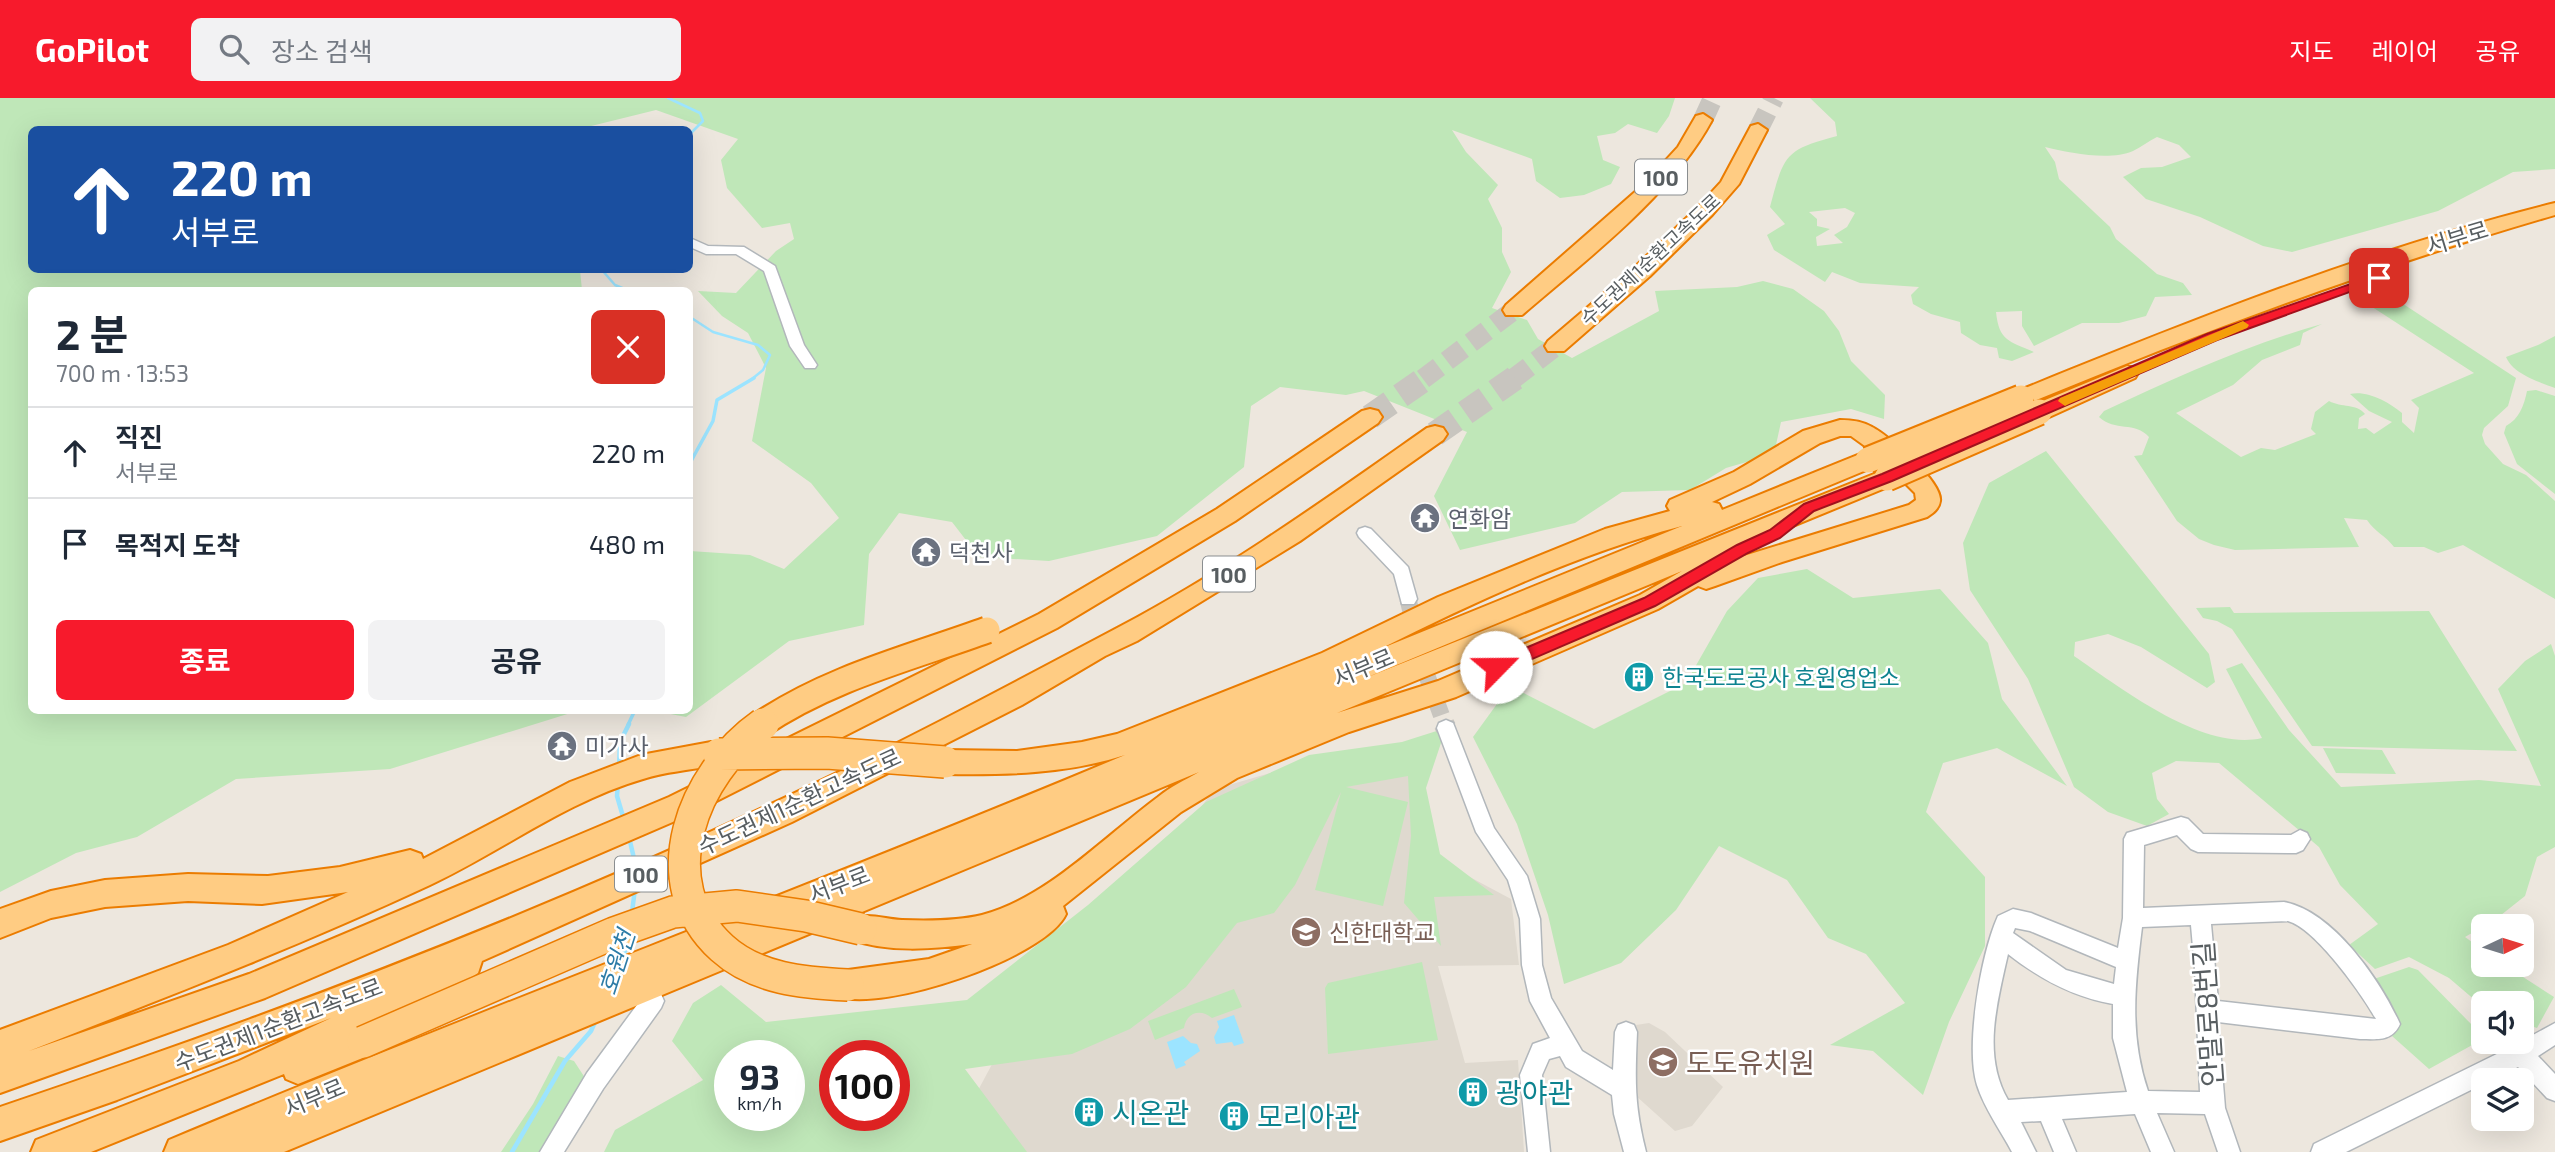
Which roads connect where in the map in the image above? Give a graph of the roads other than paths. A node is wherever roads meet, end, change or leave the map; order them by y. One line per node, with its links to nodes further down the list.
1 (1703, 120): 5 (highway, 100)
2 (1758, 130): 9 (highway, 수도권제1순환고속도로 / 100)
3 (2555, 209): 11 (highway, 서부로)
4 (2555, 224): 11 (highway, 서부로)
5 (1610, 226): 7 (highway, 100)
6 (693, 244): 10 (street)
7 (1549, 279): 8 (highway, 100)
8 (1514, 310)
9 (1556, 346)
10 (810, 365)
11 (2030, 405): 14 (highway, 서부로, bridge)
12 (1370, 417): 19 (highway, 100)
13 (1435, 434): 29 (highway, 수도권제1순환고속도로 / 100, bridge)
14 (1806, 496): 16 (highway); 18 (highway); 42 (highway, 서부로)
15 (1365, 533): 17 (street)
16 (1614, 535): 18 (highway); 21 (highway)
17 (1408, 599)
18 (1649, 602): 22 (highway)
19 (985, 642): 22 (highway, bridge); 43 (highway, 수도권제1순환고속도로 / 100, bridge)
20 (1446, 728): 38 (street)
21 (945, 762): 23 (highway, bridge)
22 (1142, 827): 37 (highway, bridge)
23 (490, 836): 25 (highway)
24 (2300, 839): 27 (street)
25 (444, 856): 28 (highway); 39 (highway)
26 (2200, 916): 27 (street); 34 (street, 안말로8번길); 34 (street)
27 (2133, 918): 31 (street)
28 (0, 924)
29 (516, 929): 50 (highway, 수도권제1순환고속도로 / 100); 51 (highway)
30 (2002, 937): 31 (street); 32 (street); 49 (street)
31 (2128, 962): 32 (street)
32 (2124, 996): 46 (street)
33 (653, 1001): 55 (street)
34 (2207, 1010): 47 (street, 안말로8번길)
35 (1626, 1032): 44 (street)
36 (2555, 1033): 40 (street)
37 (363, 1042): 52 (highway)
38 (1564, 1044): 44 (street); 56 (street)
39 (0, 1046)
40 (2534, 1046)
41 (2521, 1054): 45 (street); 62 (street)
42 (409, 1069): 53 (highway, 서부로); 54 (highway, 서부로)
43 (0, 1077)
44 (1623, 1089): 57 (street)
45 (2555, 1090)
46 (2142, 1102): 47 (street); 48 (street); 60 (street)
47 (2214, 1103): 61 (street, 안말로8번길)
48 (2047, 1109): 49 (street); 59 (street)
49 (2004, 1112): 58 (street)
50 (0, 1124)
51 (48, 1152)
52 (92, 1152)
53 (181, 1152)
54 (242, 1152)
55 (551, 1152)
56 (1539, 1152)
57 (1635, 1152)
58 (2025, 1152)
59 (2065, 1152)
60 (2163, 1152)
61 (2230, 1152)
62 (2322, 1152)

